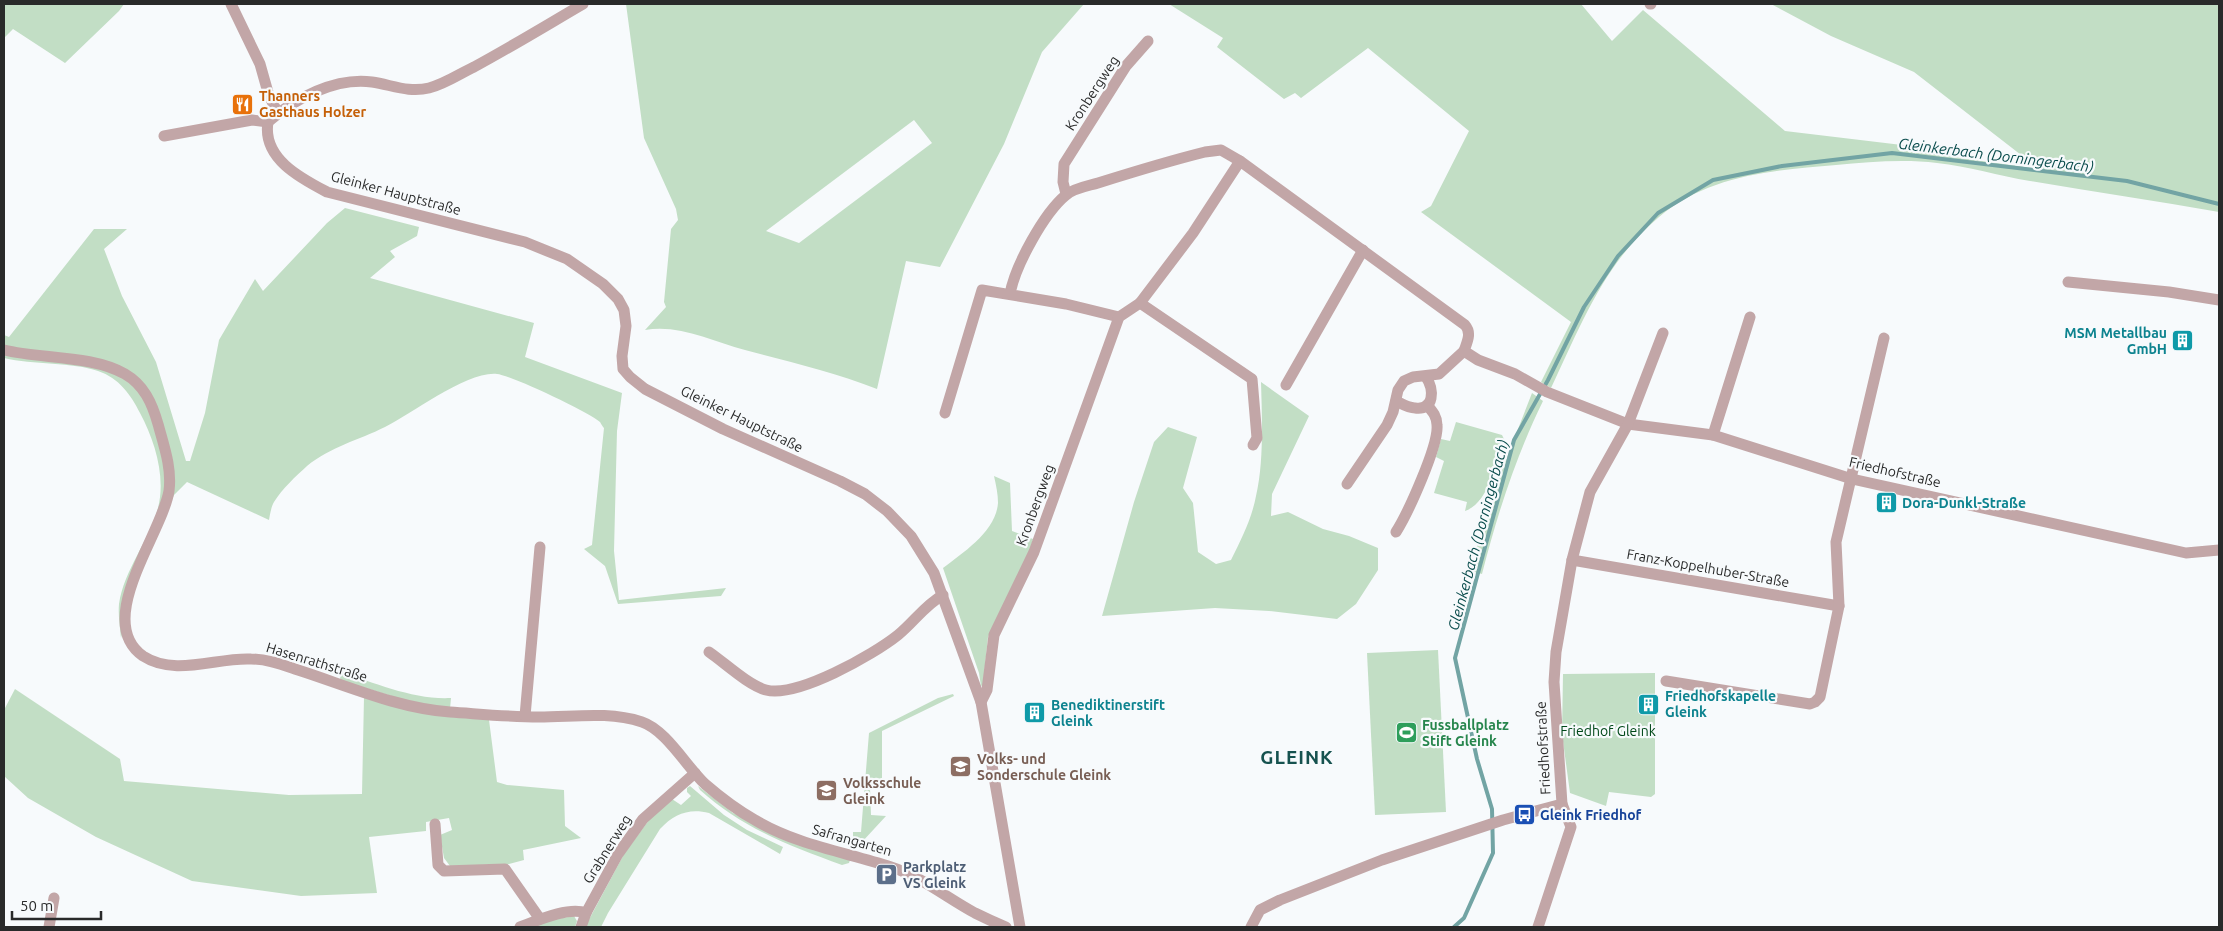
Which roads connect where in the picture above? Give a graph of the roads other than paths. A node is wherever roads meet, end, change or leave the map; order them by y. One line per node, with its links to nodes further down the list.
1 (231, 4): 4 (street)
2 (583, 4): 4 (street)
3 (1148, 41): 8 (street, Kronbergweg)
4 (278, 113): 5 (street)
5 (268, 122): 6 (street); 34 (street, Gleinker Hauptstraße)
6 (164, 136)
7 (1240, 160): 8 (street); 9 (street); 13 (street)
8 (1066, 194): 11 (street)
9 (1363, 250): 19 (street); 21 (street)
10 (2068, 282): 12 (street)
11 (1010, 294): 14 (street); 24 (street)
12 (2219, 300)
13 (1140, 303): 14 (street); 27 (street)
14 (1119, 317): 38 (street, Kronbergweg)
15 (1750, 318): 26 (street)
16 (1663, 333): 25 (street, Friedhofstraße)
17 (1884, 338): 28 (street)
18 (4, 350): 39 (street, Hasenrathstraße)
19 (1464, 351): 20 (street); 25 (street, Friedhofstraße)
20 (1426, 377): 22 (street); 23 (street)
21 (1286, 385)
22 (1396, 401): 23 (street); 29 (street)
23 (1427, 405): 30 (street)
24 (945, 413)
25 (1628, 424): 26 (street, Friedhofstraße); 33 (street, Friedhofstraße)
26 (1713, 435): 28 (street, Friedhofstraße)
27 (1253, 445)
28 (1852, 479): 32 (street, Friedhofstraße); 35 (street)
29 (1347, 484)
30 (1396, 532)
31 (540, 547): 39 (street)
32 (2219, 550)
33 (1572, 560): 35 (street, Franz-Koppelhuber-Straße); 41 (street, Friedhofstraße)
34 (943, 595): 36 (street); 38 (street, Gleinker Hauptstraße)
35 (1839, 606): 37 (street)
36 (709, 652)
37 (1666, 681)
38 (981, 702): 50 (street, Gleinker Hauptstraße)
39 (525, 716): 40 (street, Hasenrathstraße)
40 (695, 774): 44 (street, Grabnerweg); 49 (street, Safrangarten)
41 (1562, 804): 51 (street, Friedhofstraße); 52 (street)
42 (435, 824): 45 (street)
43 (54, 898): 46 (street)
44 (586, 913): 45 (street); 48 (street, Grabnerweg)
45 (540, 919): 47 (street)
46 (49, 927)
47 (520, 927)
48 (581, 927)
49 (1006, 927)
50 (1020, 927)
51 (1250, 927)
52 (1538, 927)

